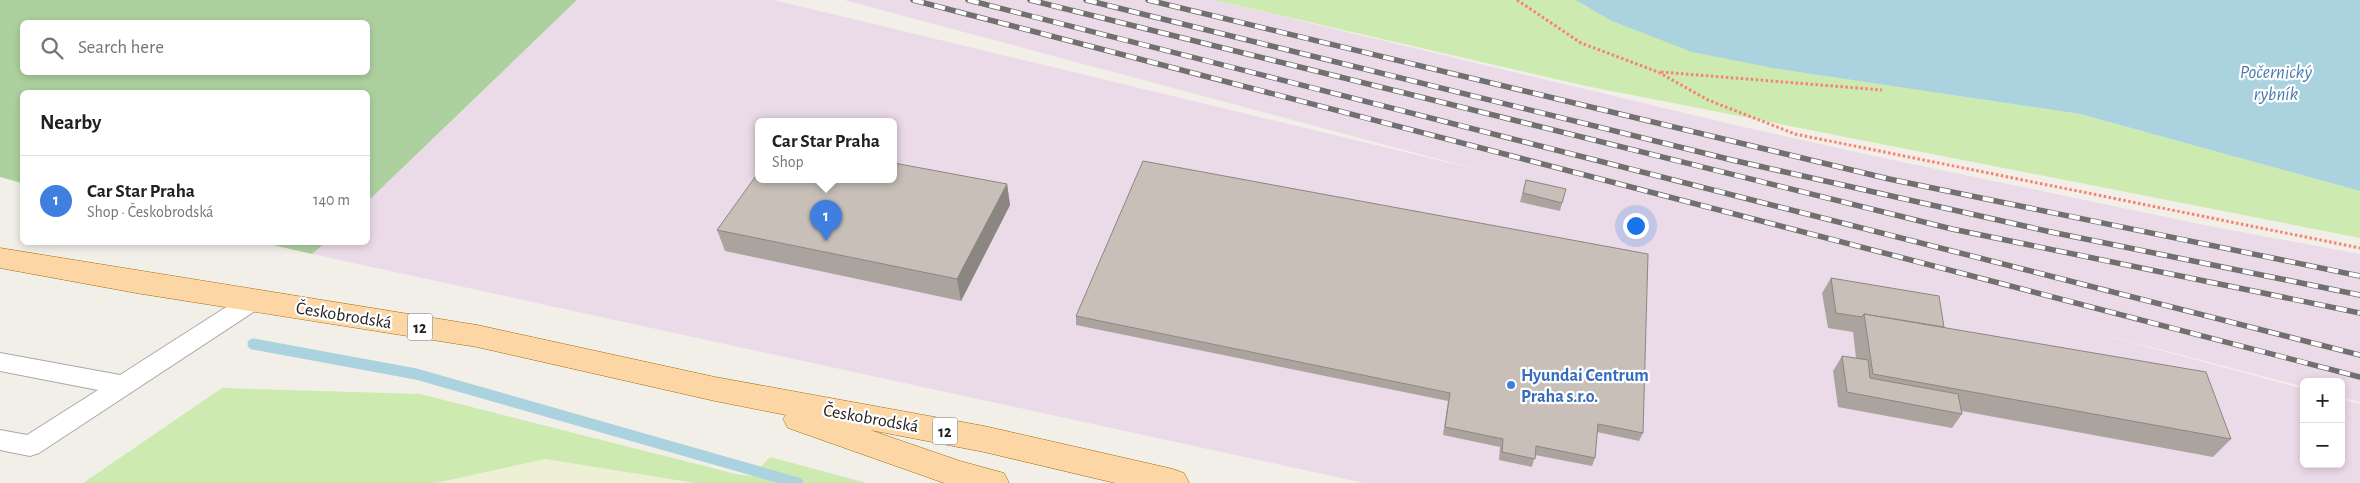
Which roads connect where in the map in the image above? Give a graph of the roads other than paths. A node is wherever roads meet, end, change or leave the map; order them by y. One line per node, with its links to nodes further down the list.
1 (0, 258): 2 (main road, Českobrodská / 12)
2 (253, 301): 4 (lane); 5 (main road, Českobrodská / 12)
3 (0, 362): 4 (lane)
4 (122, 386): 6 (lane)
5 (715, 390): 7 (main road, Českobrodská / 12); 8 (main road, Českobrodská / 12)
6 (0, 440)
7 (993, 483)
8 (1173, 483)

